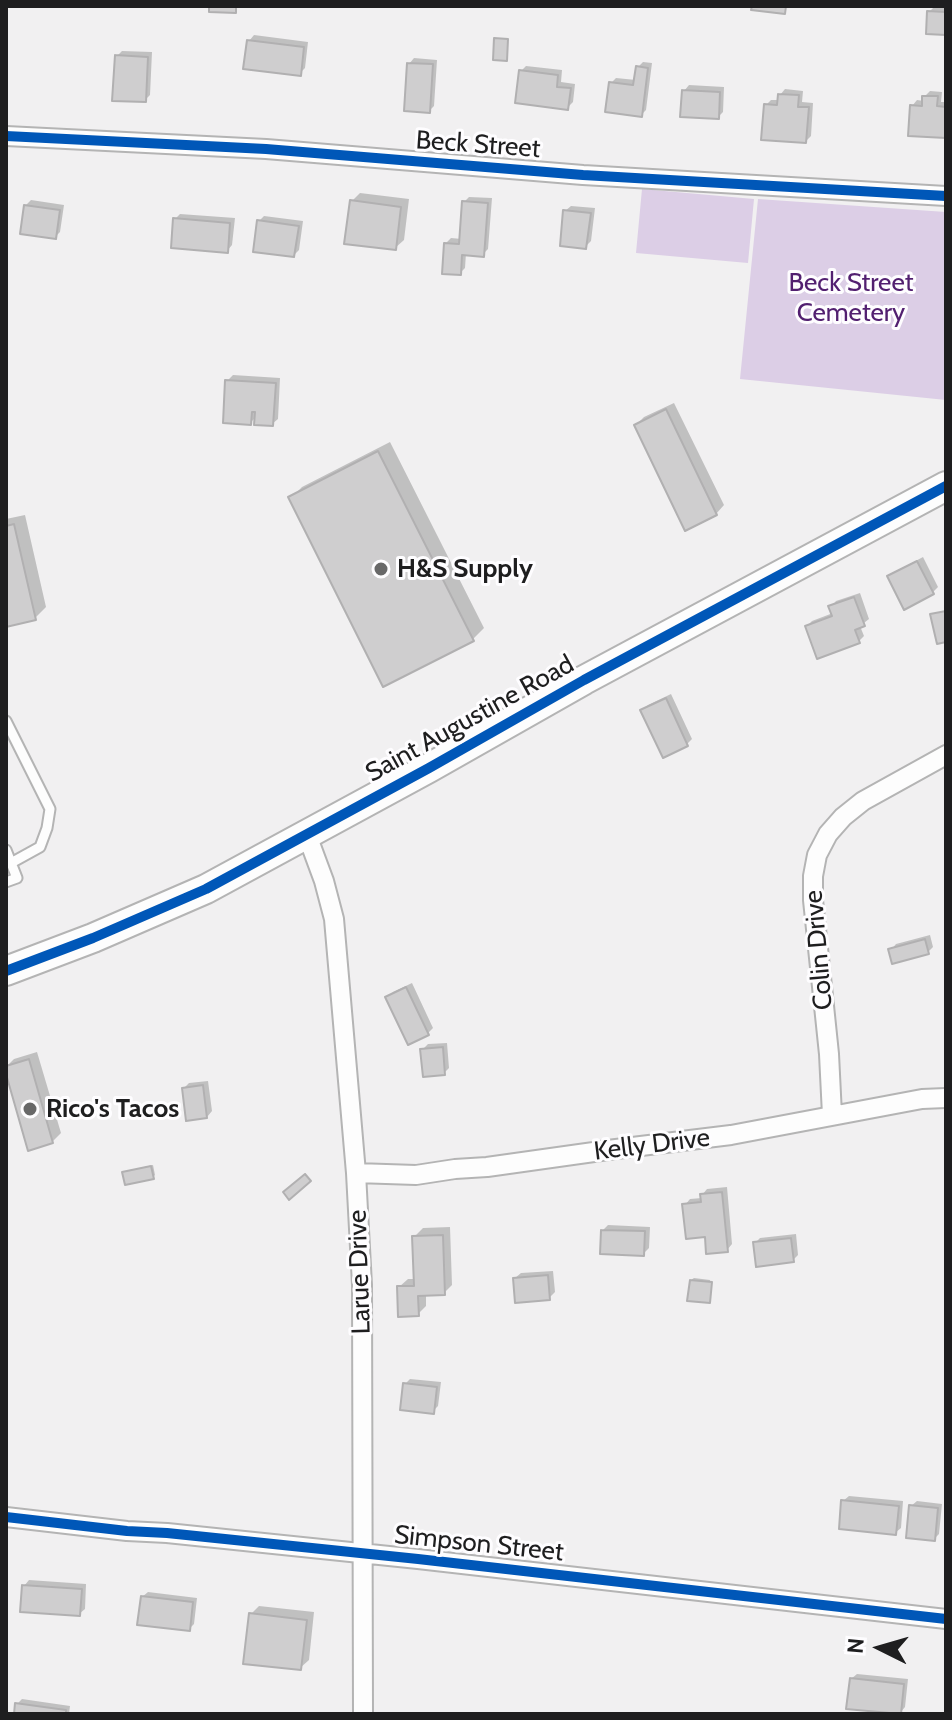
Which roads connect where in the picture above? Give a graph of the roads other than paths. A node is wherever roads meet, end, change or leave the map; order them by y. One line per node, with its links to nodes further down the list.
1 (6, 136): 2 (street, Beck Street)
2 (946, 196)
3 (946, 486): 6 (main road, Saint Augustine Road)
4 (6, 721): 8 (lane)
5 (946, 755): 12 (street, Colin Drive)
6 (307, 835): 10 (main road, Saint Augustine Road); 13 (street, Larue Drive)
7 (6, 850): 8 (lane)
8 (11, 863): 9 (lane)
9 (6, 882)
10 (6, 971)
11 (946, 1098): 12 (street, Kelly Drive)
12 (832, 1115): 13 (street, Kelly Drive)
13 (356, 1173): 15 (street, Larue Drive)
14 (6, 1517): 15 (street, Simpson Street)
15 (363, 1554): 16 (street, Simpson Street); 17 (street, Larue Drive)
16 (946, 1619)
17 (363, 1714)

